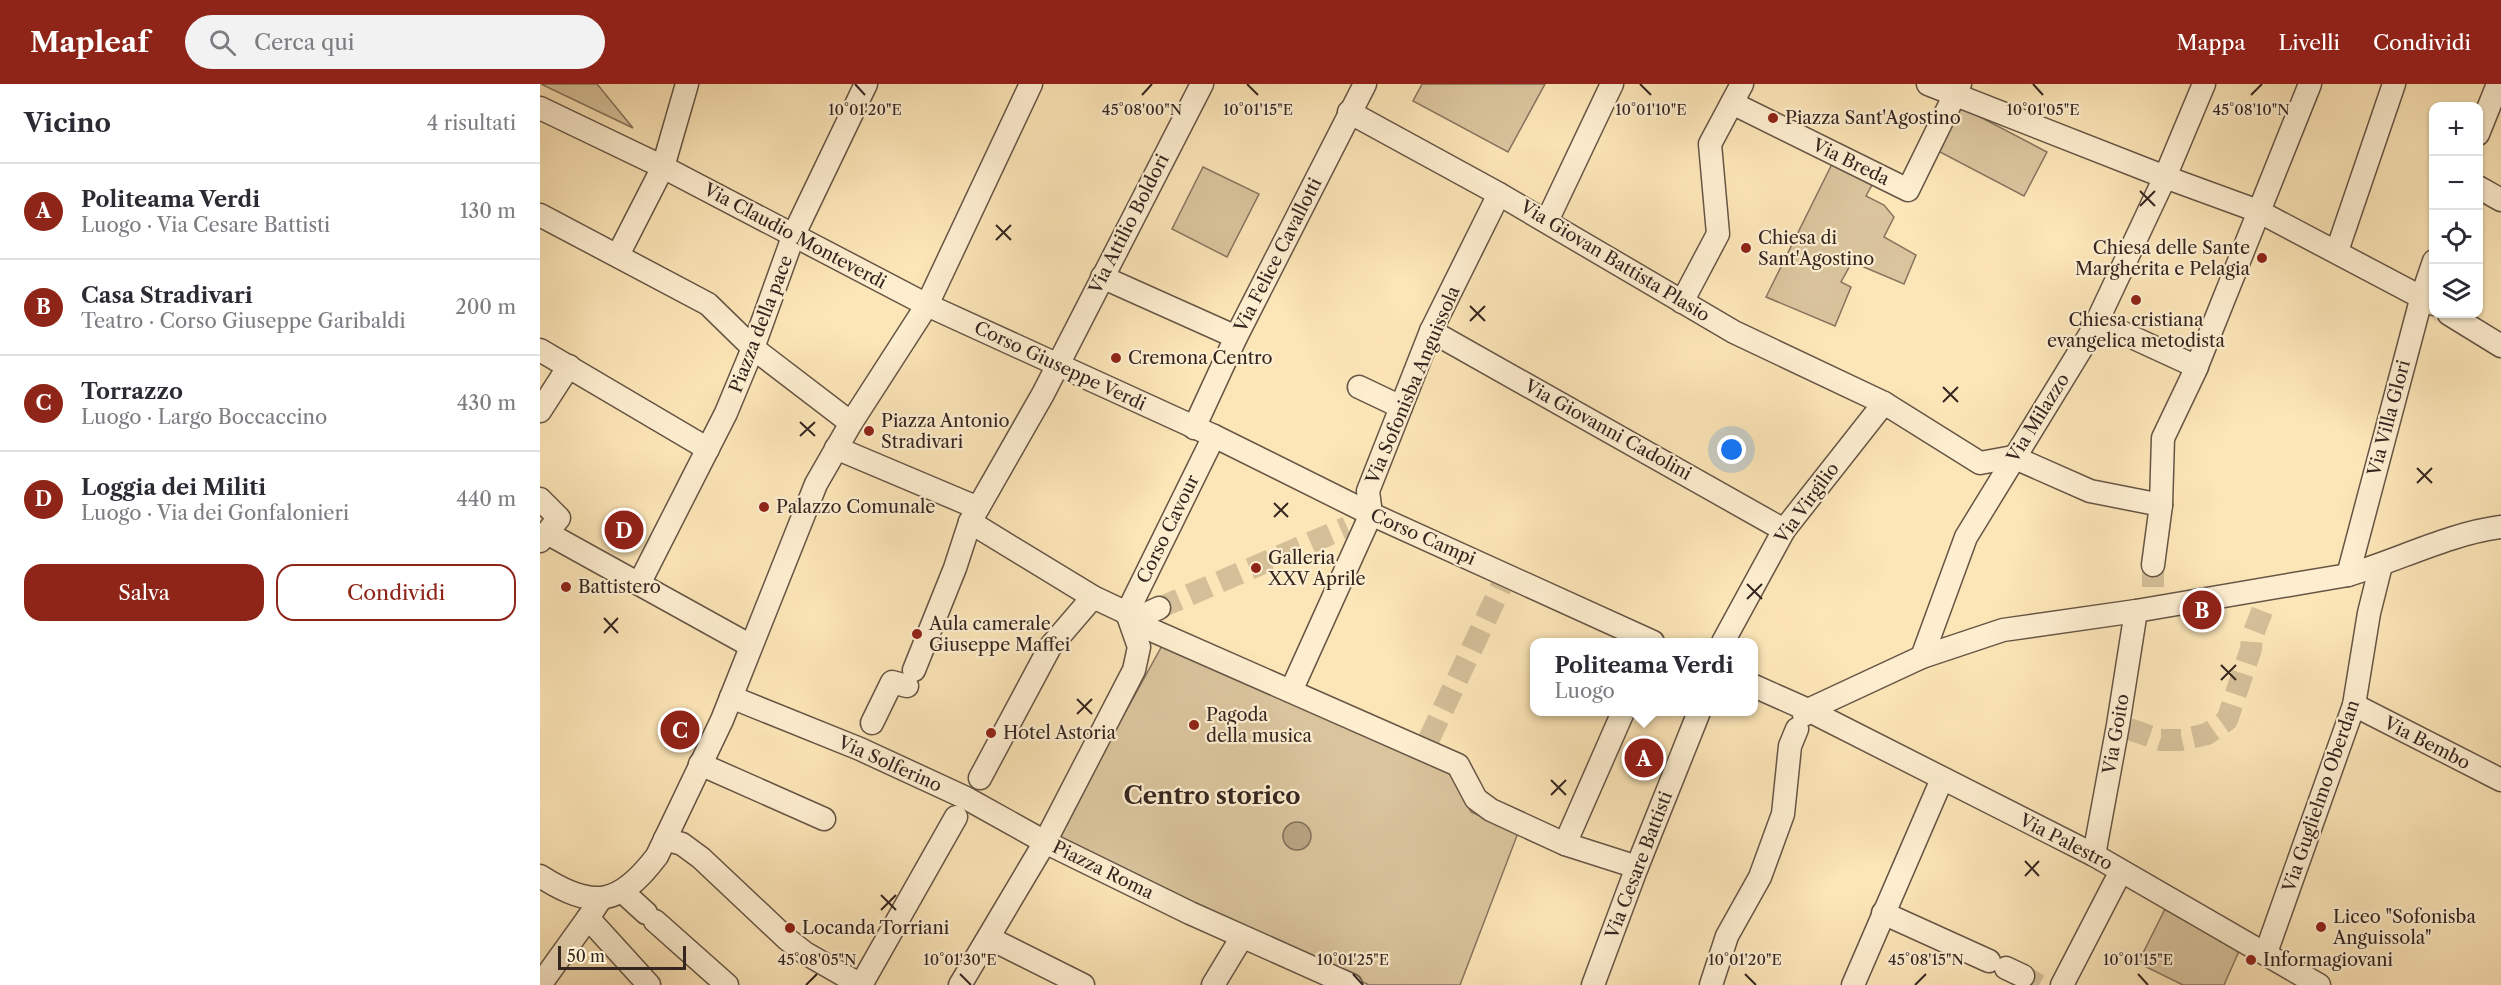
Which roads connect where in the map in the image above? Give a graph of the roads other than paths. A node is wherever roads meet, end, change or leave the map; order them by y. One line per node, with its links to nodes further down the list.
1 (687, 84): 17 (street)
2 (866, 84): 25 (street, Piazza della pace)
3 (1031, 84): 32 (street)
4 (1202, 84): 29 (street, Via Attilio Boldori)
5 (1365, 84): 15 (street, Via Felice Cavallotti)
6 (1612, 84): 24 (street)
7 (1928, 84): 12 (street)
8 (2204, 84): 18 (street, Via Milazzo)
9 (2310, 84): 22 (street)
10 (2394, 84): 26 (street)
11 (2498, 84): 16 (street)
12 (1957, 89): 13 (street, Via Breda); 18 (street)
13 (1737, 94): 31 (street)
14 (540, 108): 17 (street, Via Claudio Monteverdi)
15 (1349, 112): 20 (street, Via Giovan Battista Plasio); 36 (street, Via Felice Cavallotti)
16 (2483, 122)
17 (663, 167): 25 (street, Via Claudio Monteverdi); 27 (street)
18 (2165, 177): 22 (street); 34 (street, Via Milazzo)
19 (2483, 190): 21 (street)
20 (1499, 194): 24 (street, Via Giovan Battista Plasio); 35 (street, Via Sofonisba Anguissola)
21 (2501, 200)
22 (2258, 211): 26 (street); 42 (street)
23 (540, 215): 27 (street)
24 (1546, 221): 31 (street, Via Giovan Battista Plasio)
25 (795, 234): 32 (street, Via Claudio Monteverdi); 38 (street, Piazza della pace)
26 (2337, 251): 30 (street)
27 (618, 255): 38 (street)
28 (2433, 264): 30 (street, Via Villa Glori)
29 (1102, 277): 36 (street); 40 (street, Via Attilio Boldori)
30 (2428, 300): 62 (street, Via Villa Glori)
31 (1682, 302): 44 (street, Via Giovan Battista Plasio)
32 (927, 305): 40 (street, Corso Giuseppe Verdi); 47 (street)
33 (2456, 318): 37 (street)
34 (2097, 321): 42 (street); 51 (street, Via Milazzo)
35 (1431, 331): 45 (street, Via Sofonisba Anguissola); 59 (street, Via Giovanni Cadolini)
36 (1236, 337): 48 (street, Via Felice Cavallotti)
37 (2501, 346)
38 (753, 348): 47 (street); 50 (street, Piazza della pace)
39 (540, 351): 41 (street)
40 (1057, 365): 48 (street, Corso Giuseppe Verdi); 55 (street, Via Attilio Boldori)
41 (569, 366): 46 (street); 50 (street)
42 (2197, 367): 53 (street)
43 (1359, 387): 45 (street)
44 (1884, 403): 51 (street, Via Giovan Battista Plasio); 59 (street, Via Virgilio)
45 (1401, 407): 54 (street, Via Sofonisba Anguissola)
46 (540, 411)
47 (850, 423): 49 (street)
48 (1204, 432): 54 (street, Corso Campi); 67 (street, Corso Cavour)
49 (836, 448): 55 (street); 68 (street)
50 (708, 449): 63 (street, Piazza della pace)
51 (2013, 457): 53 (street); 71 (street, Via Milazzo)
52 (540, 499): 58 (street)
53 (2161, 506): 61 (street)
54 (1371, 514): 57 (street); 69 (street, Corso Campi); 73 (street)
55 (974, 515): 64 (street); 79 (street, Via Attilio Boldori)
56 (2501, 527): 60 (street)
57 (1347, 528)
58 (549, 530): 63 (street)
59 (1784, 530): 70 (street, Via Virgilio)
60 (2381, 565): 62 (street); 75 (street, Via Guglielmo Oberdan)
61 (2153, 566)
62 (2348, 575): 65 (street)
63 (639, 584): 68 (street)
64 (1093, 597): 67 (street); 83 (street)
65 (2148, 607): 71 (street); 88 (street, Via Goito)
66 (1159, 608): 67 (street)
67 (1129, 617): 73 (street); 86 (street, Piazza Roma)
68 (755, 637): 74 (street)
69 (1643, 638)
70 (1725, 638)
71 (1922, 657): 78 (street)
72 (1758, 689): 78 (street)
73 (1291, 691): 87 (street)
74 (731, 697): 79 (street, Via Solferino); 80 (street)
75 (2354, 705): 82 (street, Via Bembo); 97 (street, Via Guglielmo Oberdan)
76 (1621, 716): 87 (street)
77 (1697, 716): 89 (street, Via Cesare Battisti)
78 (1803, 718): 81 (street, Via Palestro); 108 (street)
79 (865, 738): 83 (street, Via Solferino)
80 (708, 768): 84 (street); 85 (street)
81 (1942, 779): 88 (street, Via Palestro); 93 (street)
82 (2501, 780)
83 (967, 798): 86 (street, Via Solferino); 102 (street)
84 (824, 819)
85 (673, 842): 92 (street); 102 (street)
86 (1045, 842): 95 (street, Piazza Roma); 96 (street)
87 (1565, 844): 89 (street)
88 (2094, 855): 90 (street, Via Palestro)
89 (1637, 867): 107 (street, Via Cesare Battisti)
90 (2121, 871): 97 (street, Via Palestro); 110 (street)
91 (540, 876): 94 (street)
92 (640, 907): 94 (street); 101 (street)
93 (1883, 913): 98 (street); 109 (street)
94 (590, 916): 99 (street); 100 (street)
95 (1242, 937): 105 (street); 106 (street, Piazza Roma)
96 (989, 938): 103 (street); 104 (street)
97 (2263, 951): 111 (street, Via Palestro)
98 (2006, 969)
99 (540, 985)
100 (650, 985)
101 (727, 985)
102 (861, 985)
103 (960, 985)
104 (1083, 985)
105 (1213, 985)
106 (1350, 985)
107 (1593, 985)
108 (1711, 985)
109 (1852, 985)
110 (2062, 985)
111 (2319, 985)

